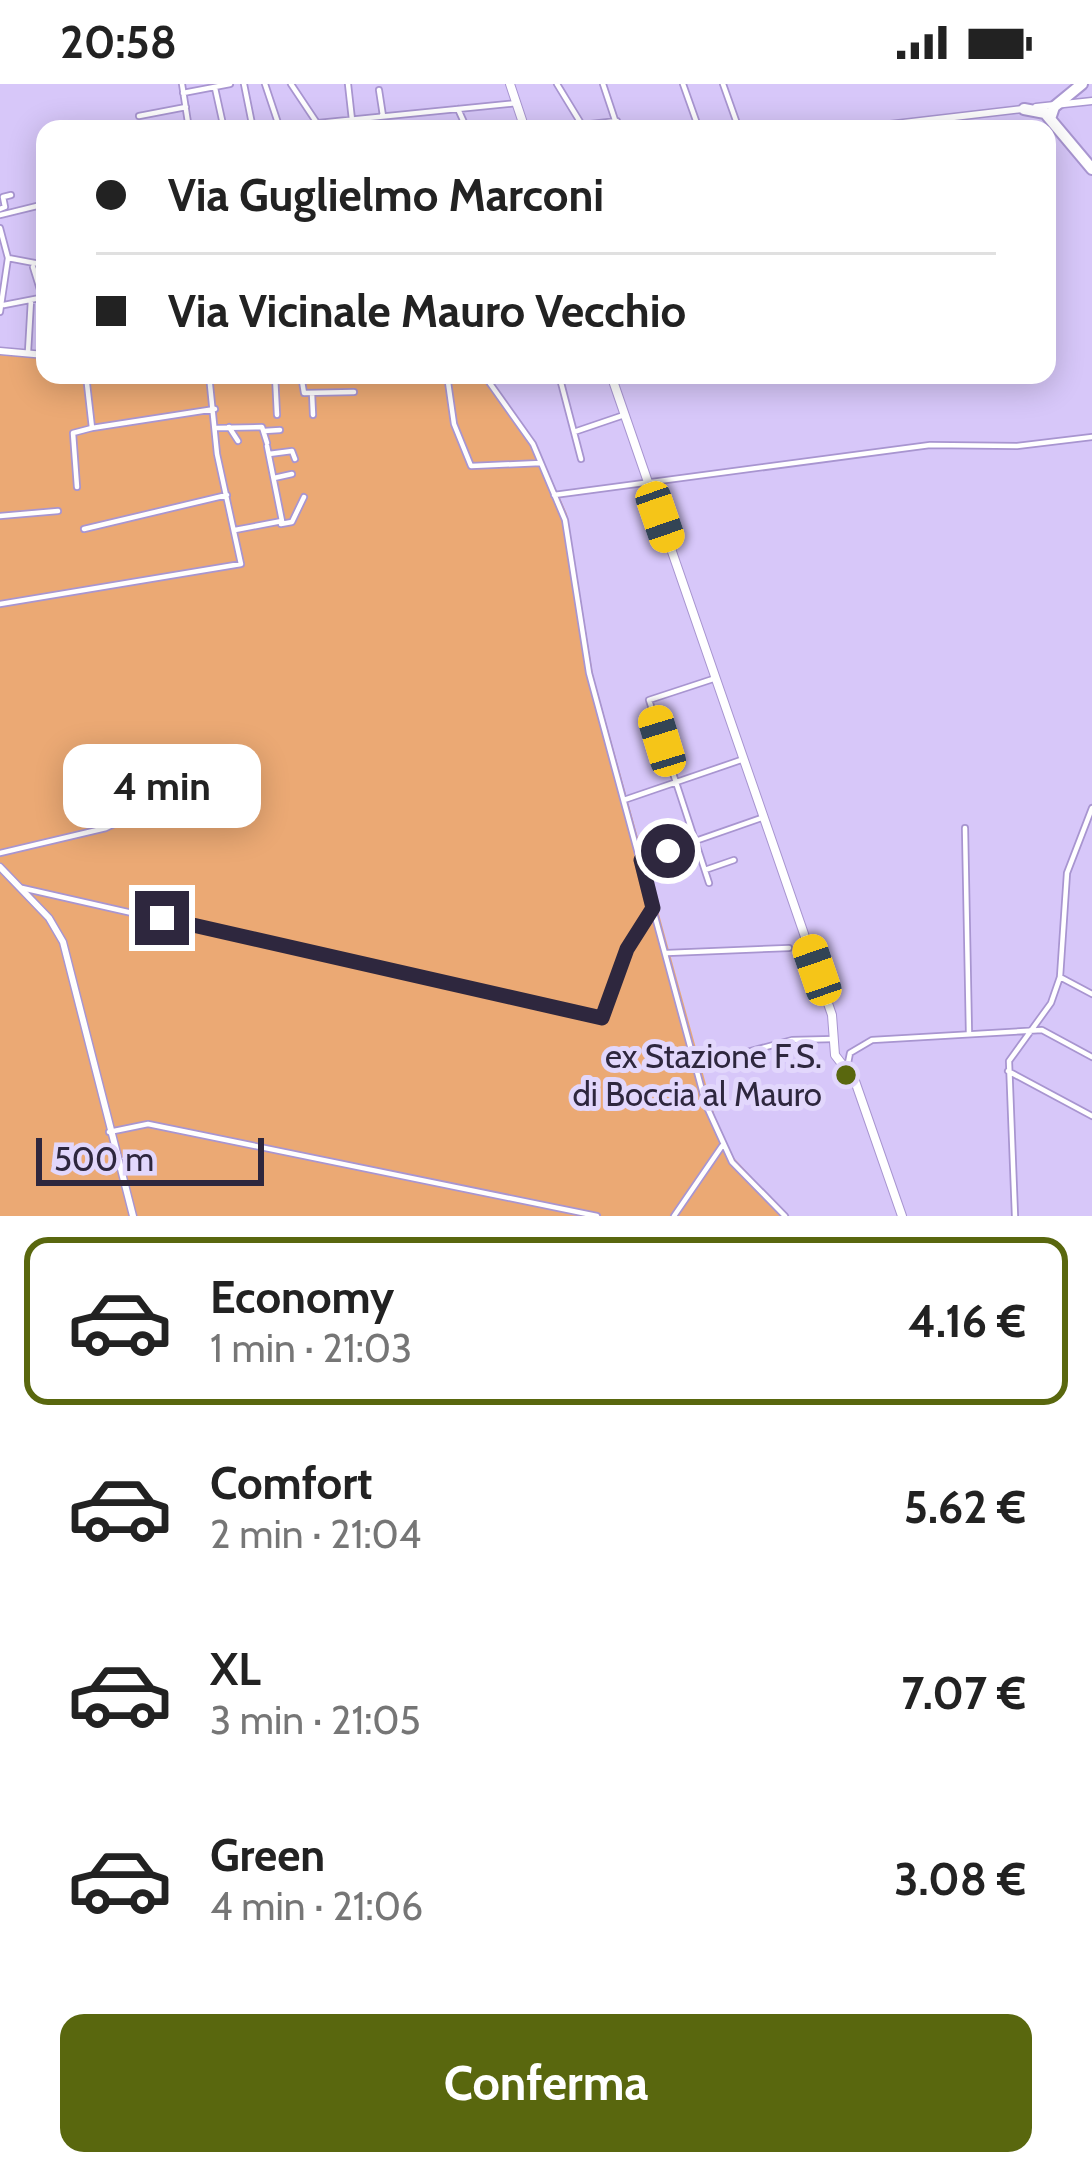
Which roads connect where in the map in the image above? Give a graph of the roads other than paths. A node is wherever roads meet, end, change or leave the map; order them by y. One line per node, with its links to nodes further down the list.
1 (182, 84): 15 (street)
2 (230, 84): 13 (street)
3 (244, 84): 28 (street)
4 (265, 84): 29 (street)
5 (290, 84): 30 (street)
6 (348, 84): 31 (street)
7 (510, 84): 17 (main road)
8 (557, 84): 35 (street)
9 (603, 84): 36 (street)
10 (683, 84): 37 (street)
11 (723, 84): 38 (street)
12 (1082, 85): 16 (highway); 18 (highway)
13 (213, 86): 15 (street); 27 (street)
14 (380, 90): 23 (street)
15 (183, 93): 19 (street)
16 (1091, 101): 18 (street)
17 (517, 103): 20 (street); 34 (main road)
18 (1055, 105): 21 (street); 25 (highway)
19 (186, 107): 22 (street); 26 (street)
20 (458, 109): 23 (street); 33 (street)
21 (1024, 109): 25 (highway); 39 (street)
22 (139, 116)
23 (380, 117): 24 (street); 32 (street)
24 (367, 118): 31 (street)
25 (1050, 119)
26 (188, 120)
27 (222, 120)
28 (251, 120)
29 (277, 120)
30 (316, 120)
31 (352, 120)
32 (380, 120)
33 (463, 120)
34 (523, 120)
35 (579, 120)
36 (615, 120)
37 (696, 120)
38 (736, 120)
39 (930, 120)
40 (1056, 126): 41 (highway)
41 (1092, 169)
42 (10, 195): 44 (street)
43 (36, 206): 44 (street)
44 (0, 212)
45 (0, 228): 46 (street)
46 (8, 258): 48 (street); 52 (street)
47 (36, 266): 48 (street)
48 (33, 267): 49 (street)
49 (36, 275)
50 (36, 299): 51 (street)
51 (31, 300): 52 (street); 54 (street)
52 (0, 308)
53 (0, 351): 54 (street)
54 (28, 352): 55 (street)
55 (36, 353)
56 (87, 384): 70 (street)
57 (210, 384): 66 (street)
58 (275, 384): 67 (street)
59 (303, 384): 65 (street)
60 (448, 384): 84 (street)
61 (491, 384): 84 (street)
62 (561, 384): 74 (street)
63 (613, 384): 68 (main road)
64 (354, 392): 65 (street)
65 (312, 393): 69 (street)
66 (214, 409): 70 (street); 71 (street)
67 (277, 415)
68 (624, 415): 74 (street); 87 (main road)
69 (313, 416)
70 (92, 428): 88 (street)
71 (217, 428): 75 (street); 89 (street)
72 (264, 430): 73 (street); 75 (street); 80 (street)
73 (280, 430)
74 (574, 432): 82 (street)
75 (228, 433): 78 (street)
76 (1092, 437): 87 (street)
77 (284, 440): 79 (street)
78 (238, 441)
79 (286, 450): 80 (street); 81 (street)
80 (270, 456): 83 (street); 86 (street)
81 (295, 459)
82 (581, 459)
83 (260, 461)
84 (541, 463): 90 (street)
85 (292, 474): 86 (street)
86 (274, 478): 94 (street)
87 (648, 482): 90 (street); 98 (main road)
88 (77, 488)
89 (227, 495): 95 (street); 96 (street)
90 (554, 495): 101 (street)
91 (304, 497): 94 (street)
92 (58, 511): 93 (street)
93 (0, 516)
94 (281, 524): 96 (street)
95 (84, 529)
96 (235, 530): 97 (street)
97 (0, 604)
98 (716, 678): 99 (main road); 100 (street)
99 (744, 759): 100 (street); 104 (main road)
100 (674, 782): 101 (street); 108 (street)
101 (624, 800): 110 (street)
102 (152, 806): 109 (street)
103 (1092, 808): 106 (street)
104 (764, 817): 108 (street); 123 (main road)
105 (965, 828): 122 (street)
106 (1083, 830): 107 (street); 119 (street)
107 (1092, 835)
108 (695, 841): 110 (street); 113 (street)
109 (0, 853)
110 (641, 860): 116 (street)
111 (734, 860): 113 (street)
112 (0, 867): 115 (street)
113 (705, 870): 114 (street)
114 (709, 883)
115 (22, 888): 116 (street); 129 (street)
116 (653, 908): 118 (street)
117 (789, 948): 118 (street)
118 (667, 953): 125 (street)
119 (1060, 977): 120 (street); 121 (street)
120 (1092, 994)
121 (1030, 1030): 122 (street); 124 (street); 127 (street)
122 (969, 1034): 126 (street)
123 (834, 1039): 125 (street); 126 (main road)
124 (1092, 1057)
125 (695, 1066): 130 (street)
126 (847, 1068): 135 (main road)
127 (1008, 1071): 128 (street); 136 (street)
128 (1092, 1116)
129 (109, 1132): 131 (street); 132 (street)
130 (722, 1146): 133 (street); 134 (street)
131 (133, 1216)
132 (597, 1216)
133 (674, 1216)
134 (785, 1216)
135 (902, 1216)
136 (1016, 1216)

